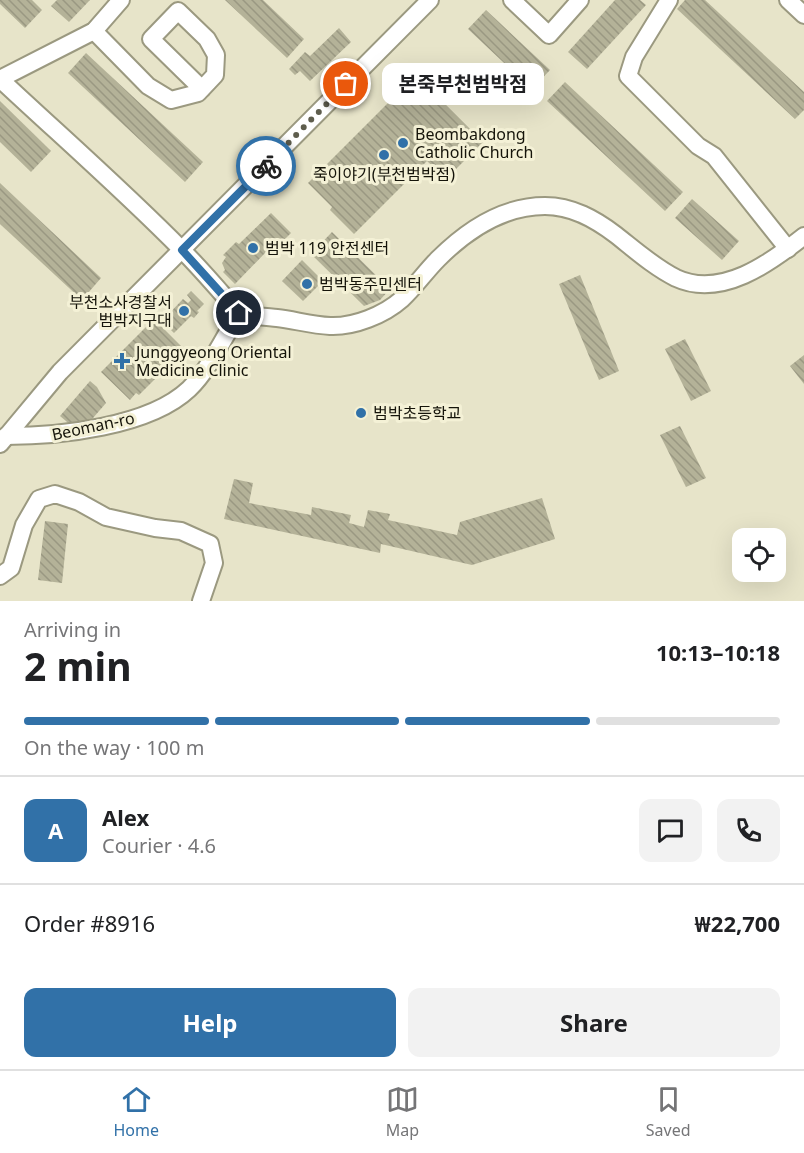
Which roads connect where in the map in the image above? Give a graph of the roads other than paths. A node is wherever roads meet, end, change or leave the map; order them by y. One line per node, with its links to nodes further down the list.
1 (121, 0): 8 (street)
2 (430, 0): 13 (street, Beoman-ro)
3 (512, 0): 4 (street)
4 (580, 0)
5 (669, 0): 12 (street)
6 (788, 0): 7 (street)
7 (804, 15)
8 (93, 30): 9 (street); 10 (street)
9 (0, 79): 13 (street)
10 (202, 89): 10 (street)
11 (804, 236): 12 (street)
12 (788, 249): 14 (street)
13 (182, 250): 14 (street); 15 (street, Beoman-ro)
14 (239, 313): 15 (street, Beoman-ro)
15 (3, 440)
16 (0, 576): 17 (street)
17 (201, 601)

